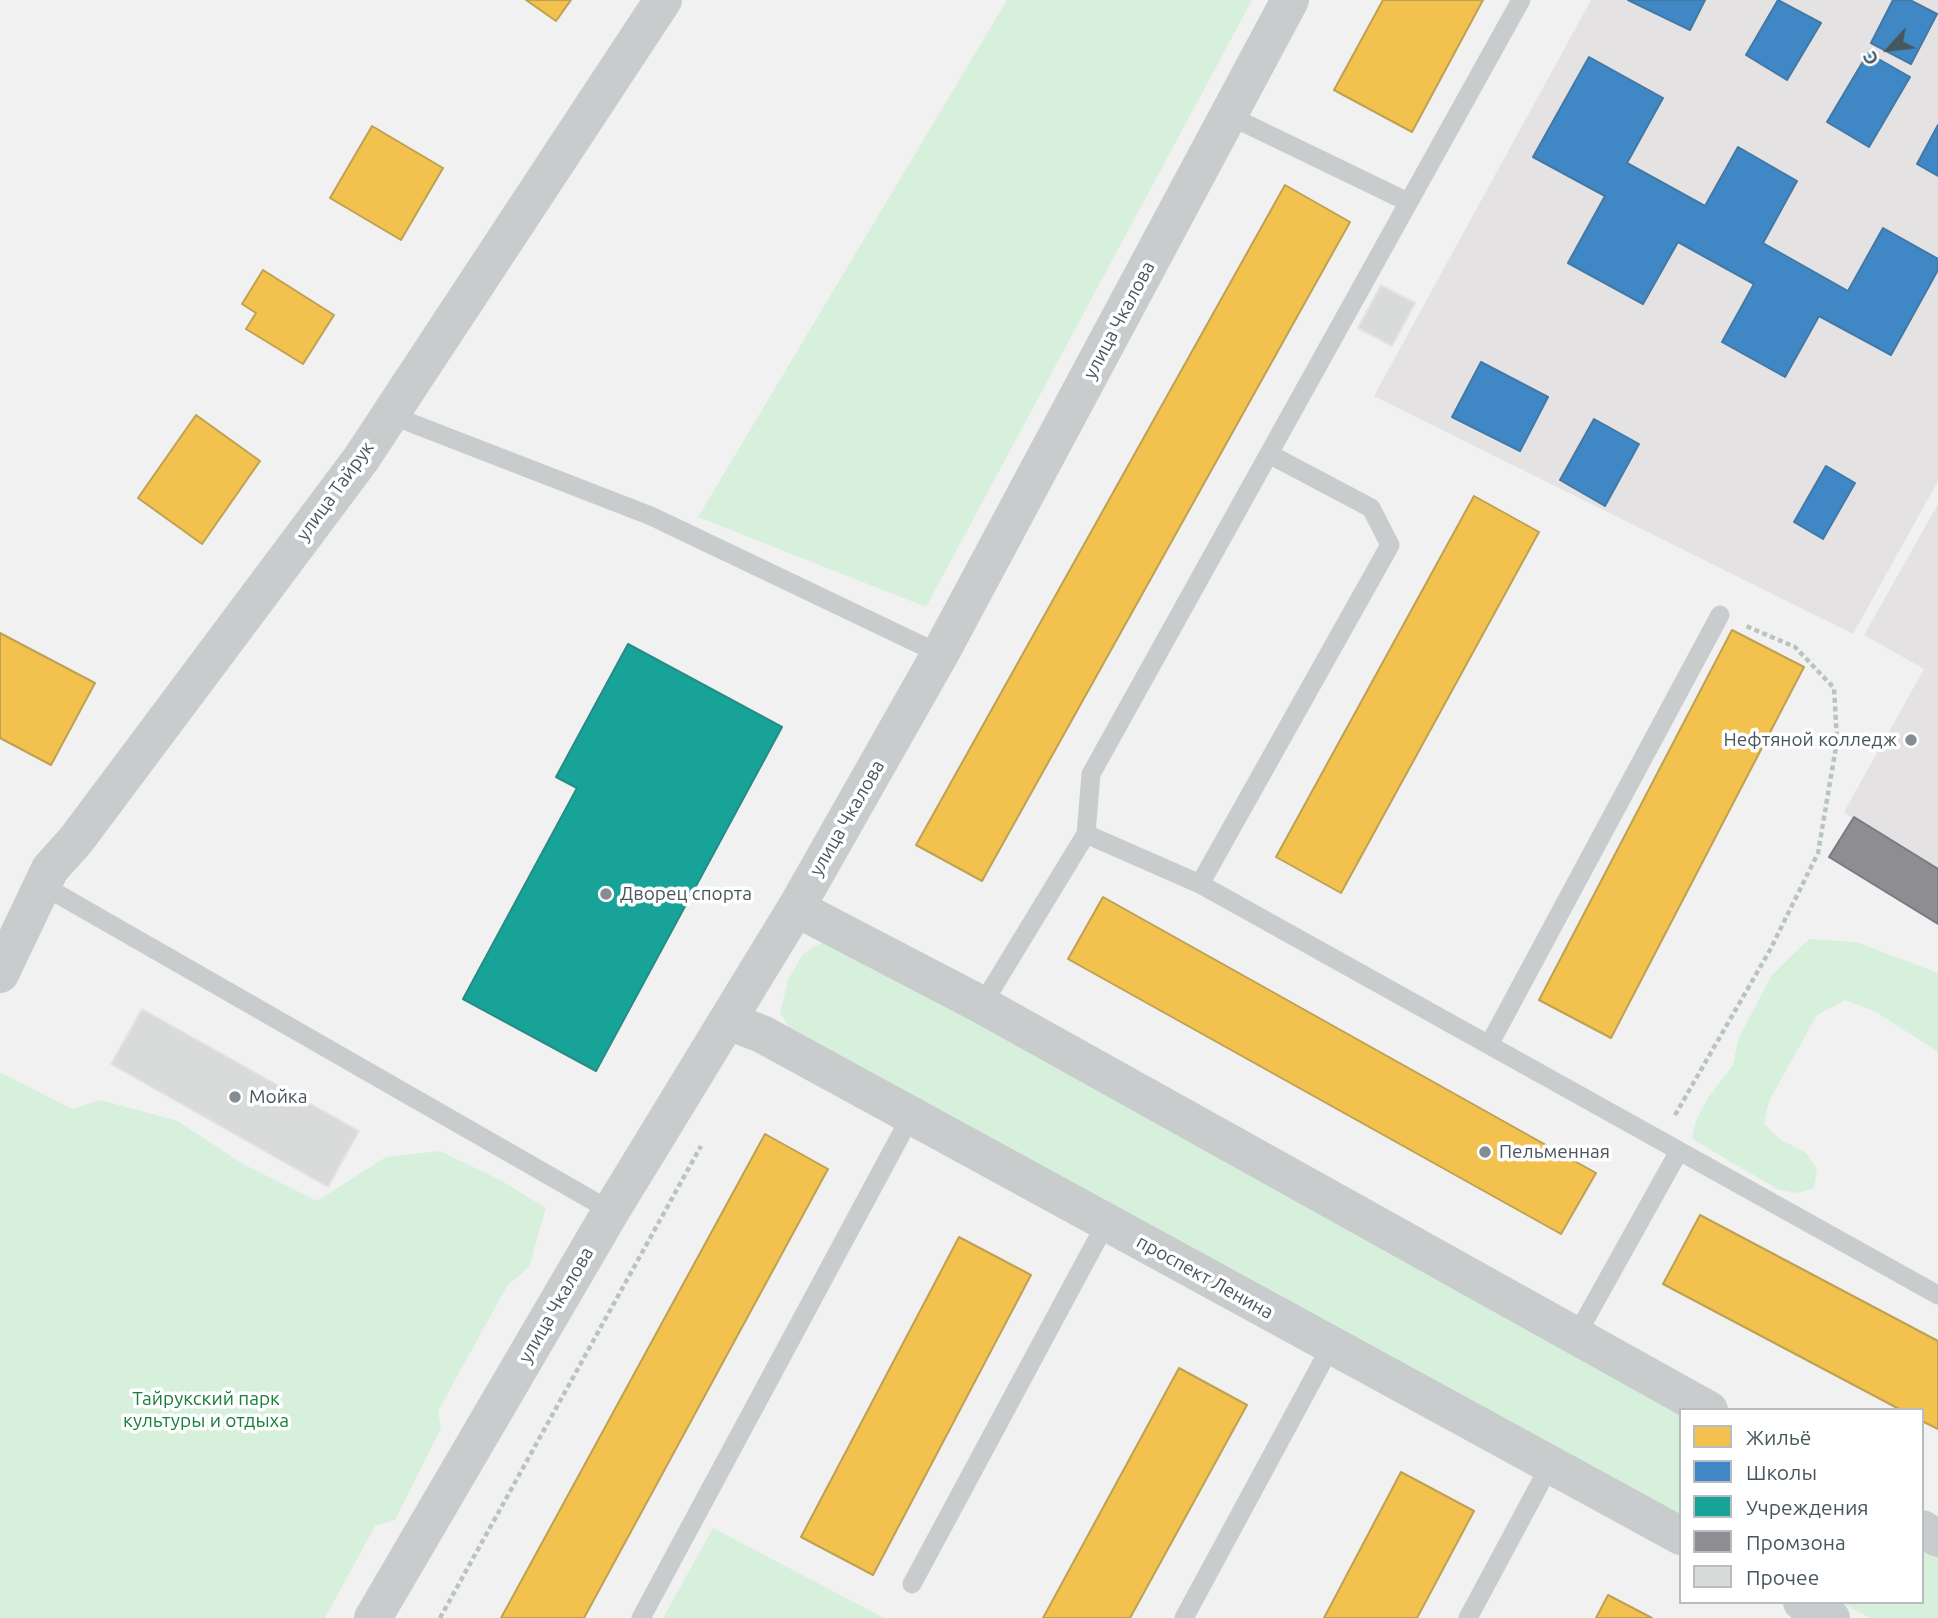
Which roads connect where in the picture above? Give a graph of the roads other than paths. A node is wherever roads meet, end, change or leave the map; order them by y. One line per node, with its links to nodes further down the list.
1 (663, 0): 6 (street, улица Тайрук)
2 (1290, 0): 4 (street, улица Чкалова)
3 (1521, 0): 5 (lane)
4 (1228, 115): 5 (lane); 9 (street, улица Чкалова)
5 (1408, 202): 7 (lane)
6 (388, 414): 9 (lane); 12 (street, улица Тайрук)
7 (1269, 454): 10 (lane); 11 (lane)
8 (1720, 615): 17 (lane)
9 (940, 654): 13 (street, улица Чкалова)
10 (1086, 834): 11 (lane); 15 (lane)
11 (1200, 884): 17 (lane)
12 (43, 885): 14 (street, улица Тайрук); 20 (lane)
13 (796, 908): 15 (street); 16 (street, улица Чкалова)
14 (0, 974)
15 (982, 1005): 23 (street)
16 (728, 1021): 18 (street, проспект Ленина); 20 (street, улица Чкалова)
17 (1489, 1045): 19 (lane)
18 (911, 1116): 21 (street, проспект Ленина); 32 (lane)
19 (1679, 1151): 22 (lane); 23 (lane)
20 (611, 1211): 31 (street, улица Чкалова)
21 (1106, 1223): 24 (street, проспект Ленина); 28 (lane)
22 (1938, 1295)
23 (1577, 1336): 25 (street)
24 (1331, 1346): 26 (street, проспект Ленина); 33 (lane)
25 (1705, 1408)
26 (1550, 1465): 27 (street, проспект Ленина); 30 (lane)
27 (1679, 1535)
28 (912, 1584)
29 (1806, 1604): 34 (street)
30 (1474, 1614)
31 (373, 1618)
32 (641, 1618)
33 (1184, 1618)
34 (1831, 1618)

